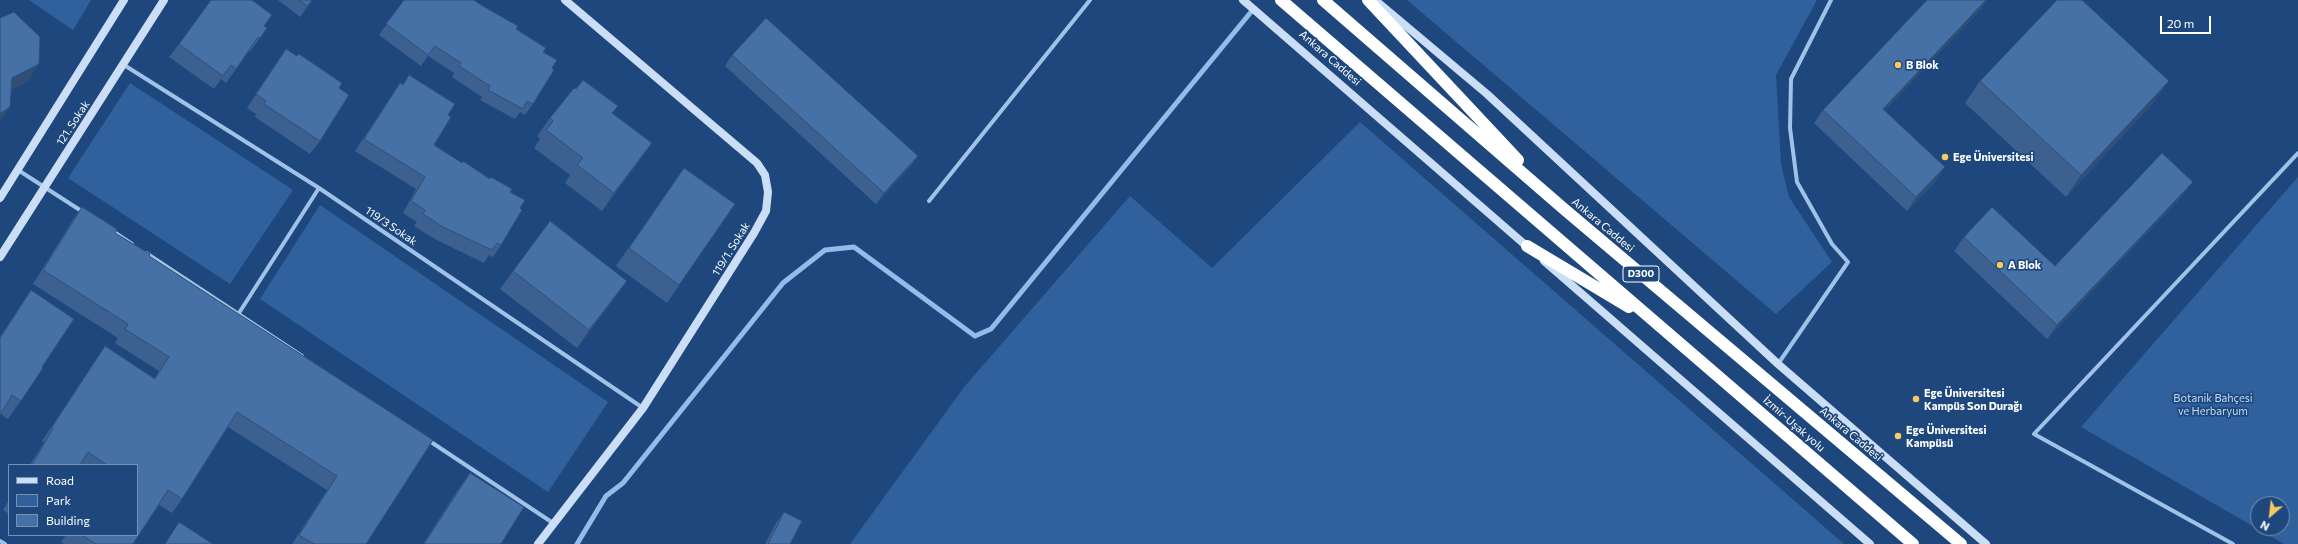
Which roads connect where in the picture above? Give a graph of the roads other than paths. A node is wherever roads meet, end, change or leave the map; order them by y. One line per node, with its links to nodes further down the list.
1 (124, 0): 13 (main road, 121. Sokak)
2 (164, 0): 11 (main road, 121. Sokak)
3 (565, 0): 27 (main road, 119/1. Sokak)
4 (1090, 0): 17 (street)
5 (1243, 0): 21 (main road, Ankara Caddesi)
6 (1282, 0): 24 (highway, Ankara Caddesi / D300)
7 (1323, 0): 18 (highway, Ankara Caddesi / D300)
8 (1368, 0): 18 (highway)
9 (1375, 0): 26 (main road, Ankara Caddesi)
10 (1831, 0): 26 (street)
11 (124, 66): 14 (main road, 121. Sokak); 15 (street, 119/3 Sokak)
12 (2298, 153): 37 (street)
13 (18, 170): 14 (street); 16 (main road, 121. Sokak)
14 (45, 187): 19 (street); 22 (main road, 121. Sokak)
15 (319, 188): 23 (street); 27 (street, 119/3 Sokak)
16 (0, 198)
17 (929, 201)
18 (1564, 209): 35 (highway, Ankara Caddesi / D300)
19 (85, 213)
20 (105, 226): 23 (street)
21 (1527, 246): 24 (highway); 33 (main road, Ankara Caddesi)
22 (0, 257)
23 (239, 313): 25 (street)
24 (1658, 324): 34 (highway, İzmir-Uşak yolu / D300)
25 (304, 357)
26 (1778, 364): 36 (main road, Ankara Caddesi)
27 (642, 408): 29 (main road, 119/1. Sokak)
28 (422, 436): 29 (street)
29 (553, 523): 32 (main road, 119/1. Sokak)
30 (0, 541): 31 (street)
31 (5, 544)
32 (538, 544)
33 (1870, 544)
34 (1913, 544)
35 (1961, 544)
36 (1986, 544)
37 (2233, 544)

